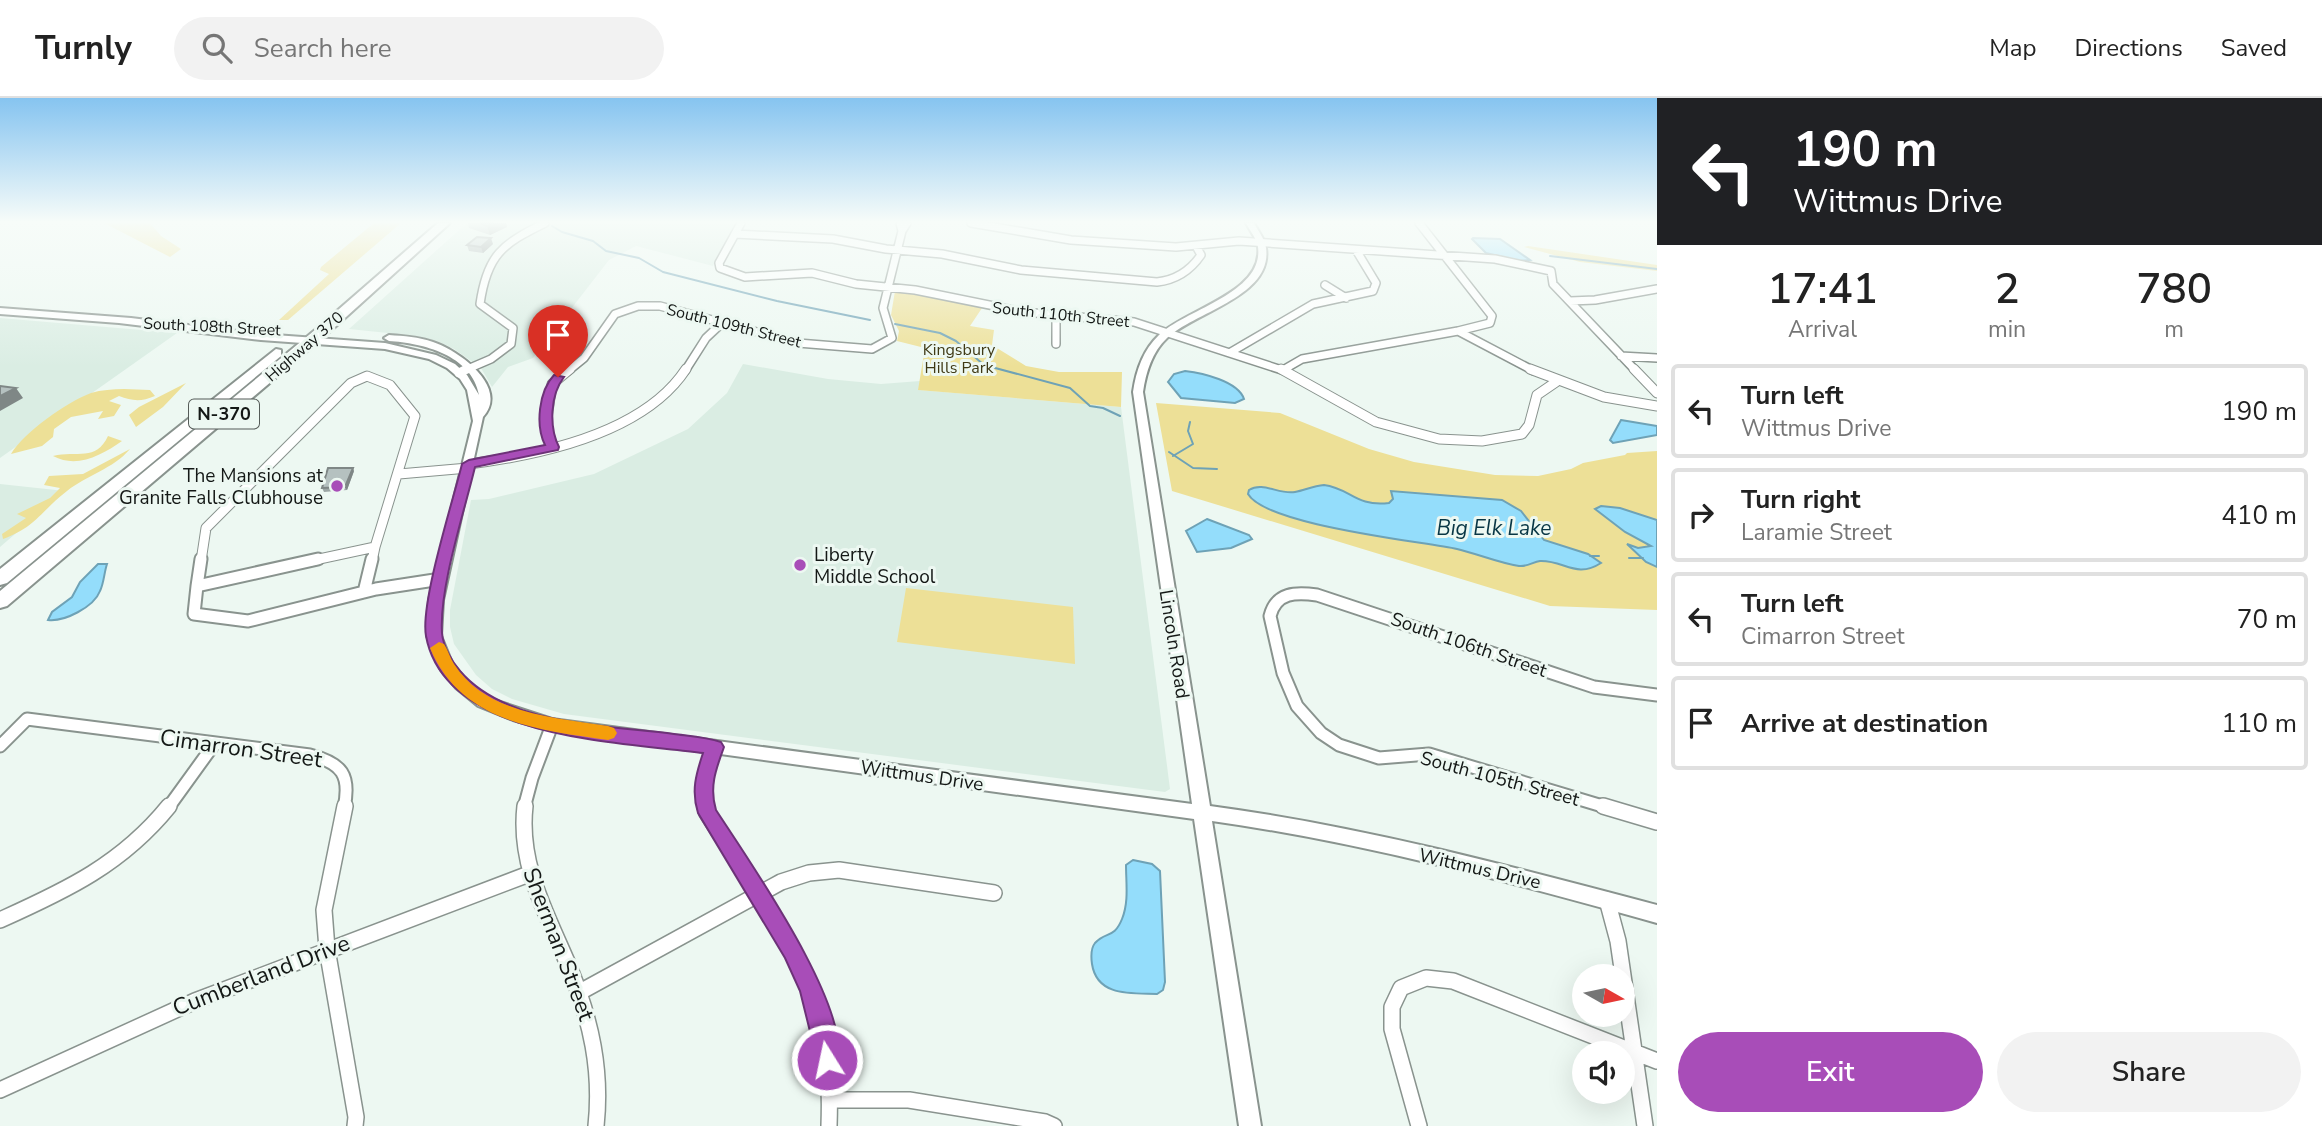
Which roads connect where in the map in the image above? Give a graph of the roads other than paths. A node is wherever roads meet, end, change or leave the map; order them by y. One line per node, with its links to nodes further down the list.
1 (377, 271): 22 (highway, Highway 370 / N-370)
2 (386, 271): 22 (highway, Highway 370 / N-370)
3 (485, 271): 27 (street)
4 (724, 271): 13 (street, South 110th Street)
5 (892, 271): 13 (street)
6 (1030, 271): 7 (street)
7 (1186, 271)
8 (1257, 271): 20 (street, Lincoln Road)
9 (1367, 271): 15 (street)
10 (1457, 271): 21 (street)
11 (1550, 271): 16 (street)
12 (1325, 285): 15 (street)
13 (888, 287): 18 (street, South 110th Street); 19 (street, South 109th Street)
14 (1657, 289): 16 (street)
15 (1346, 298): 24 (street)
16 (1570, 302): 25 (street)
17 (0, 311): 22 (street, South 108th Street)
18 (1056, 316): 20 (street, South 110th Street); 23 (street)
19 (722, 323): 34 (street); 34 (street, South 109th Street)
20 (1168, 331): 24 (street, South 110th Street); 49 (street, Lincoln Road)
21 (1458, 331): 28 (street); 30 (street)
22 (306, 336): 27 (street); 29 (street); 38 (highway, Highway 370 / N-370); 42 (highway, Highway 370 / N-370)
23 (1056, 344)
24 (1231, 352): 28 (street, South 110th Street)
25 (1621, 356): 26 (street); 31 (street)
26 (1657, 358)
27 (471, 368): 29 (street); 33 (street, Wittmus Drive)
28 (1283, 370): 30 (street)
29 (458, 373): 33 (street, Wittmus Drive)
30 (1556, 382): 32 (street)
31 (1657, 393)
32 (1657, 406)
33 (478, 421): 35 (street, Wittmus Drive)
34 (553, 447): 35 (street)
35 (469, 464): 36 (street); 39 (street, Wittmus Drive)
36 (401, 470): 37 (street); 40 (street)
37 (375, 547): 40 (street); 41 (street)
38 (0, 579)
39 (441, 579): 41 (street); 45 (street, Wittmus Drive)
40 (197, 586): 41 (street)
41 (364, 592)
42 (0, 601)
43 (1657, 695): 44 (street, South 106th Street)
44 (1307, 724): 50 (street, South 105th Street)
45 (552, 725): 48 (street, Wittmus Drive); 51 (street, Sherman Street)
46 (215, 743): 47 (street, Cimarron Street); 56 (street); 57 (street, Cimarron Street)
47 (0, 746)
48 (715, 747): 49 (street, Wittmus Drive); 53 (street)
49 (1202, 812): 54 (street, Wittmus Drive); 70 (street, Lincoln Road)
50 (1657, 822)
51 (529, 874): 57 (street, Cumberland Drive); 58 (street, Sherman Street)
52 (994, 893): 53 (street)
53 (758, 894): 58 (street); 65 (street)
54 (1607, 900): 55 (street, Wittmus Drive); 60 (street)
55 (1657, 914)
56 (0, 920)
57 (327, 949): 64 (street, Cumberland Drive); 66 (street, Cimarron Street)
58 (580, 992): 67 (street, Sherman Street)
59 (1605, 1041): 71 (street)
60 (1632, 1041)
61 (1635, 1053): 62 (street)
62 (1657, 1060)
63 (1635, 1064): 72 (street)
64 (0, 1090)
65 (832, 1100): 68 (street); 69 (street)
66 (355, 1126)
67 (596, 1126)
68 (829, 1126)
69 (1054, 1126)
70 (1250, 1126)
71 (1419, 1126)
72 (1645, 1126)

